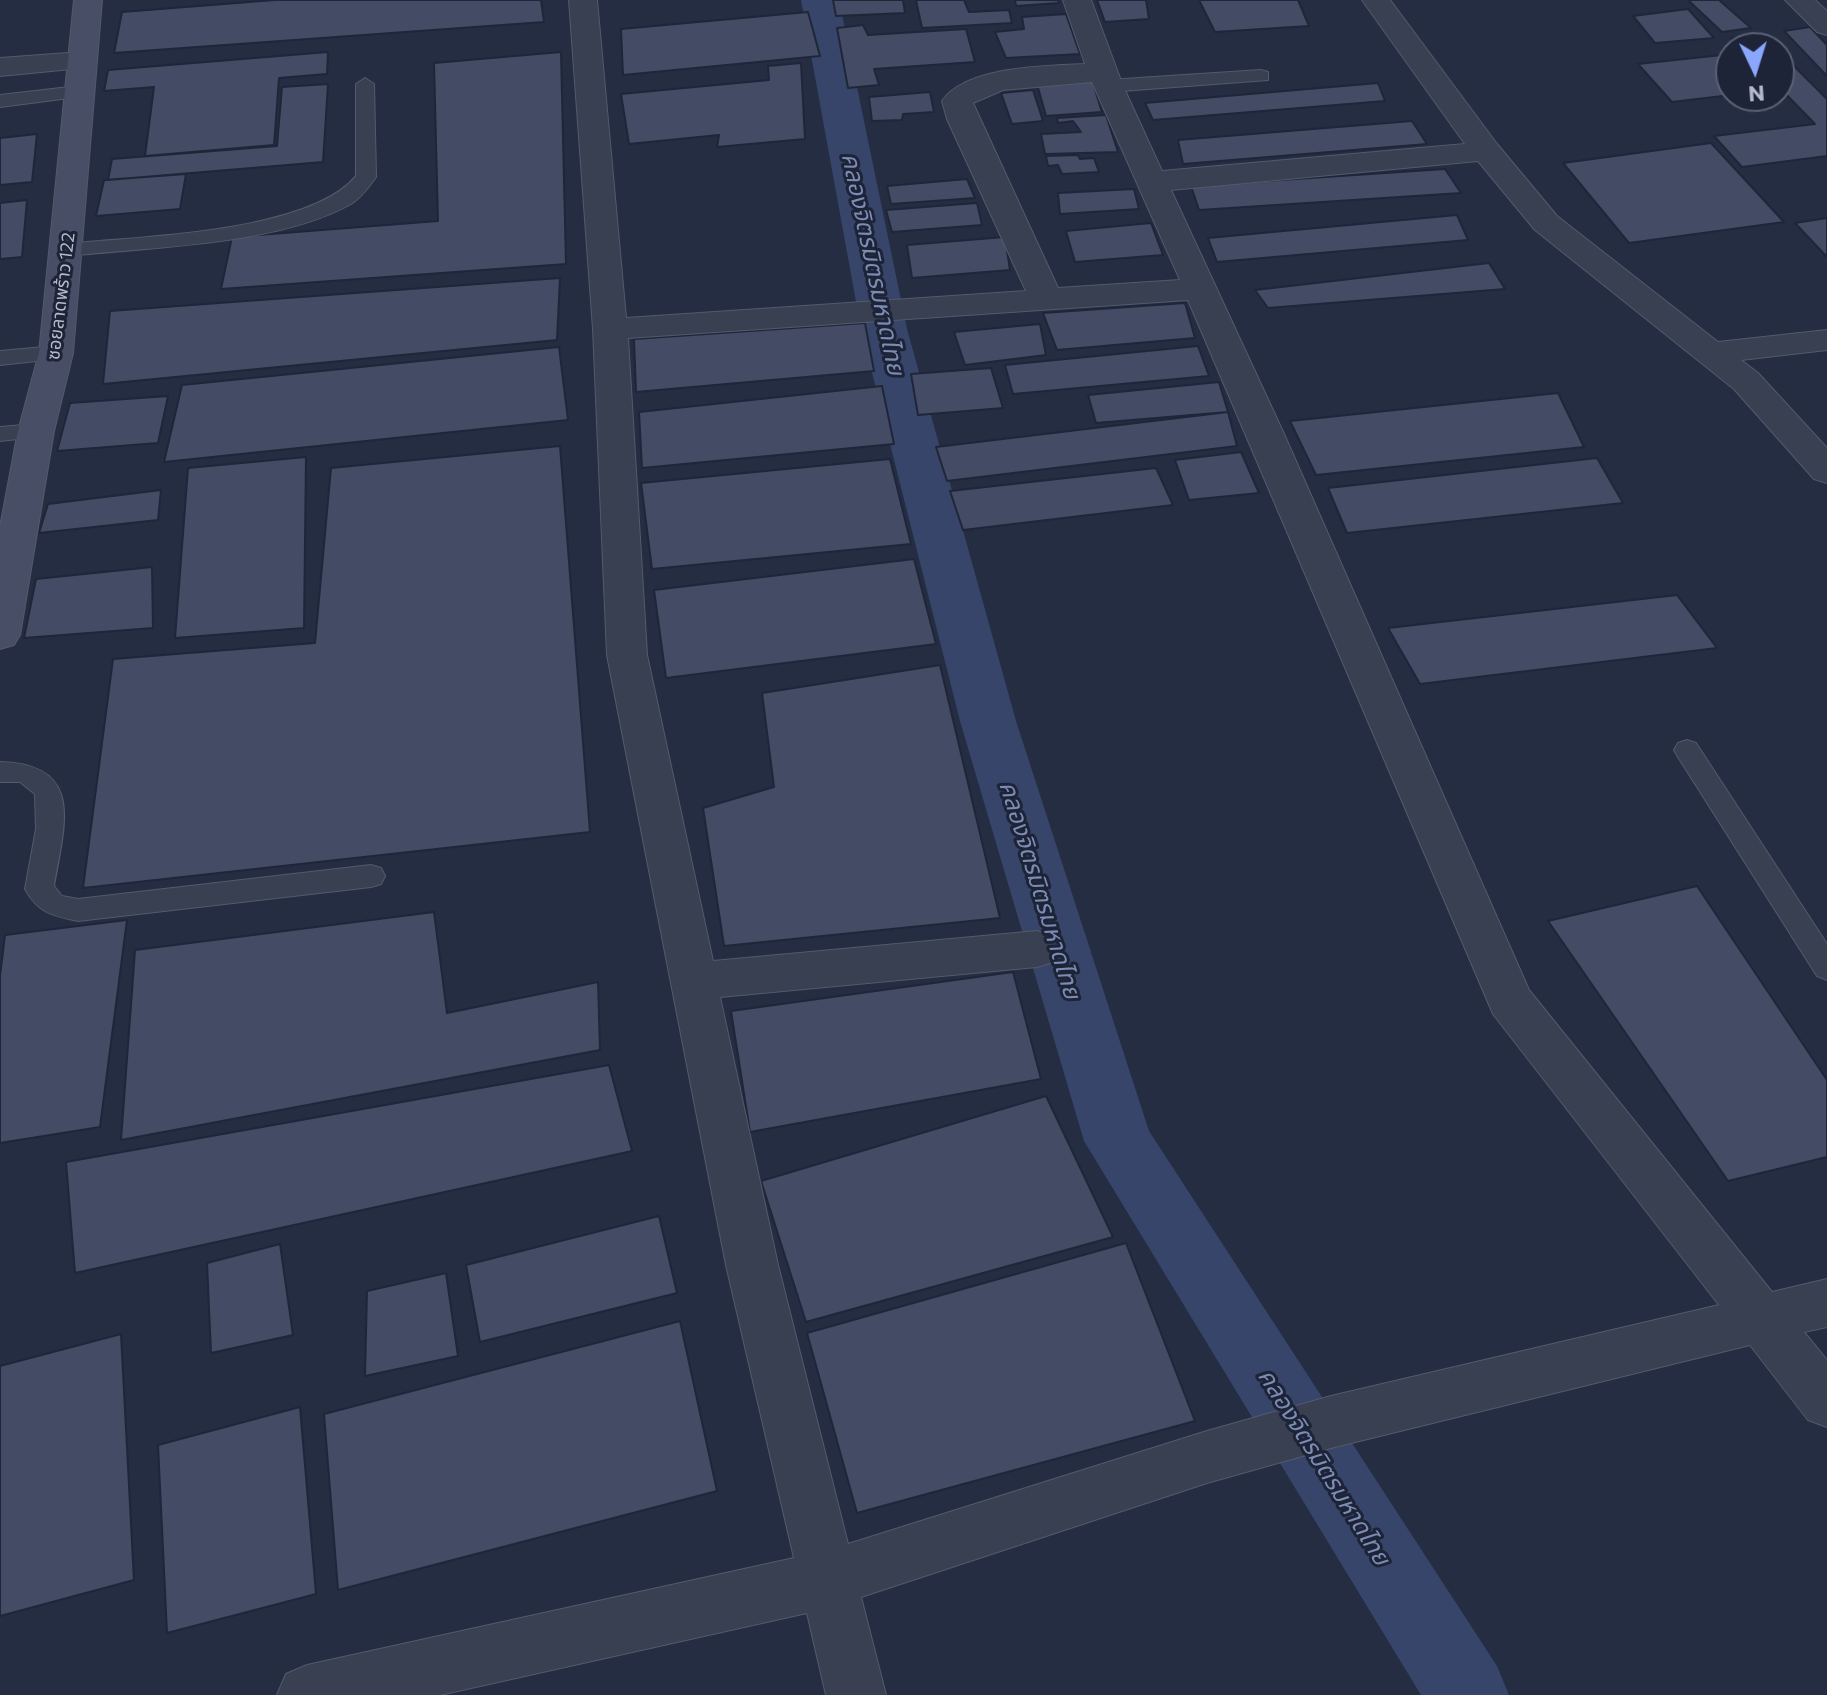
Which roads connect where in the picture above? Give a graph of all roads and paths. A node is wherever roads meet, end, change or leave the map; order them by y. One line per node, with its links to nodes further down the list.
1 (88, 0): 8 (street, ซอยลาดพร้าว 122)
2 (583, 0): 18 (street)
3 (1077, 0): 10 (street)
4 (1376, 0): 13 (street)
5 (1799, 0): 6 (street)
6 (1827, 26)
7 (0, 67): 8 (street)
8 (80, 76): 12 (lane); 15 (street, ซอยลาดพร้าว 122)
9 (1261, 76): 10 (lane)
10 (1105, 79): 14 (street); 17 (street)
11 (365, 84): 15 (lane)
12 (0, 101)
13 (1486, 151): 14 (street); 21 (street)
14 (1151, 182): 16 (street)
15 (68, 250): 20 (street, ซอยลาดพร้าว 122)
16 (1200, 289): 17 (street); 34 (street)
17 (1047, 300): 18 (street)
18 (610, 329): 32 (street)
19 (1827, 340): 21 (street)
20 (56, 353): 22 (lane); 23 (street, ซอยลาดพร้าว 122)
21 (1711, 353): 25 (street)
22 (0, 358)
23 (36, 431): 24 (lane); 26 (street, ซอยลาดพร้าว 122)
24 (0, 434)
25 (1827, 471)
26 (0, 635)
27 (1687, 750): 31 (lane)
28 (0, 772): 29 (lane)
29 (371, 876)
30 (1037, 949): 32 (street)
31 (1827, 968)
32 (694, 981): 36 (street)
33 (1827, 1303): 34 (street)
34 (1765, 1320): 35 (street); 36 (street)
35 (1827, 1402)
36 (826, 1580): 37 (street); 38 (street)
37 (307, 1695)
38 (856, 1695)

